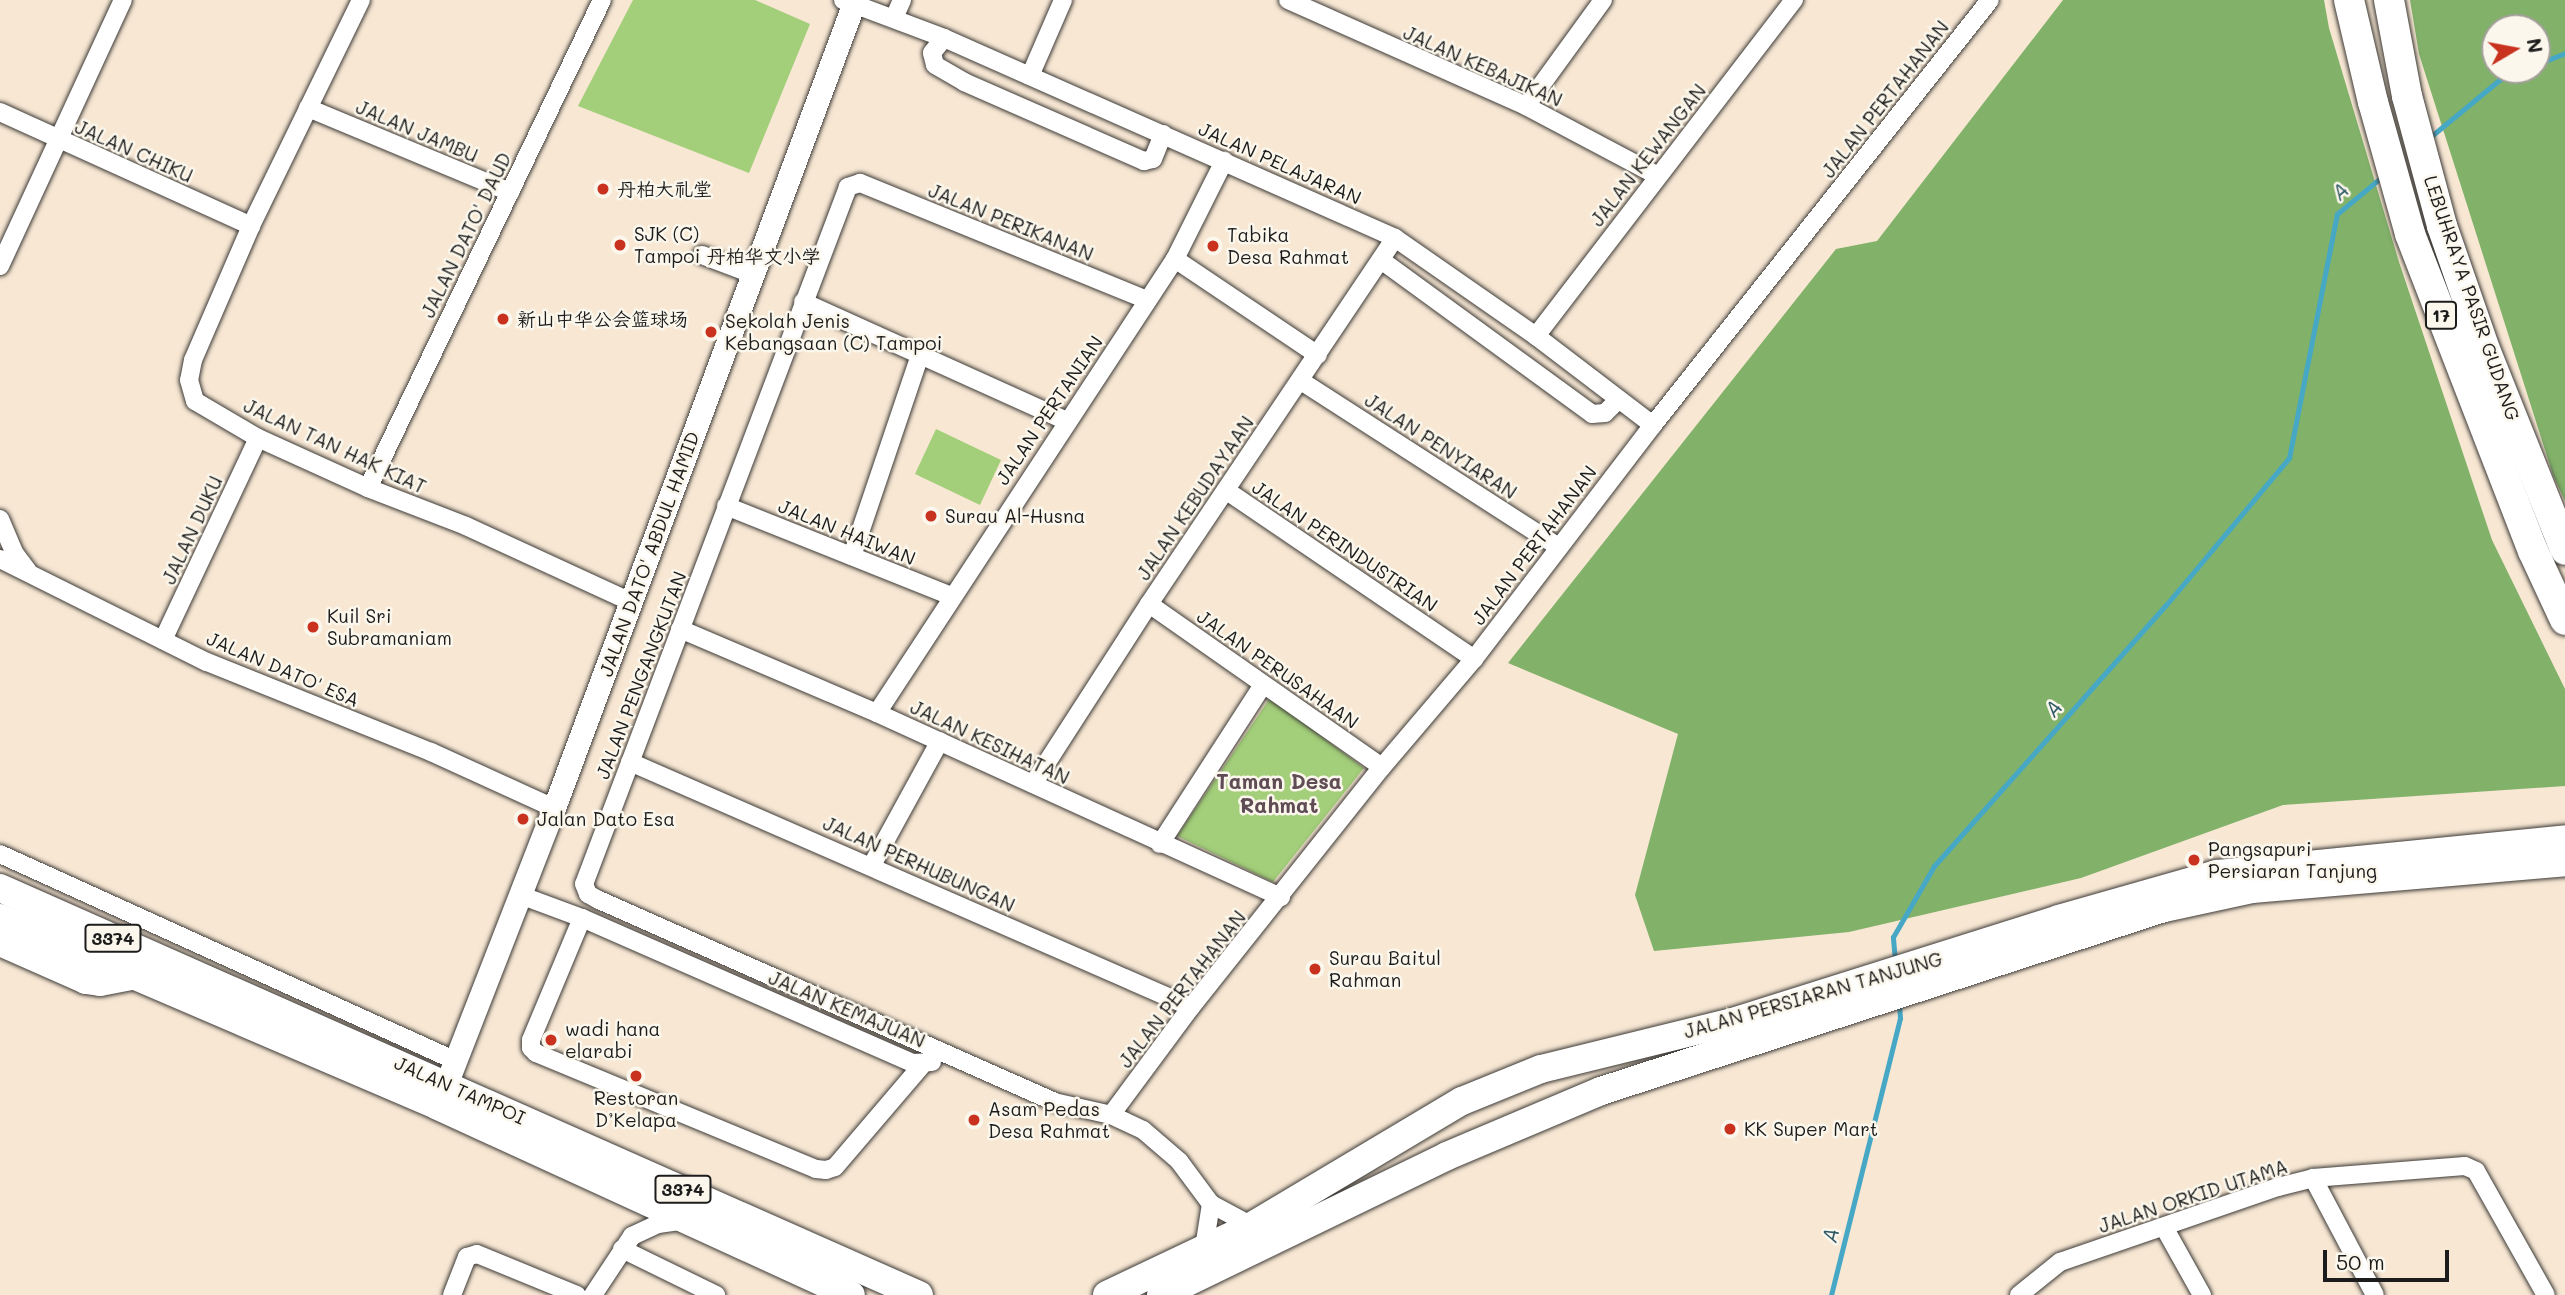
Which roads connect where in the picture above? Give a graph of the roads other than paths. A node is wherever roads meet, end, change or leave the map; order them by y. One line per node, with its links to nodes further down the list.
1 (123, 0): 20 (street)
2 (361, 0): 17 (street, JALAN TAN HAK KIAT)
3 (602, 0): 24 (street, JALAN DATO' DAUD)
4 (902, 0): 13 (street)
5 (1063, 0): 15 (street)
6 (1288, 0): 16 (street, JALAN KEBAJIKAN)
7 (1603, 0): 16 (street)
8 (1794, 0): 22 (street, JALAN KEWANGAN)
9 (1990, 0): 40 (street, JALAN PERTAHANAN)
10 (2349, 0): 54 (highway, LEBUHRAYA PASIR GUDANG / 17)
11 (2389, 0): 47 (highway, LEBUHRAYA PASIR GUDANG / 17)
12 (850, 2): 13 (street, JALAN PELAJARAN); 31 (street, JALAN DATO' ABDUL HAMID)
13 (894, 18): 14 (street, JALAN PELAJARAN)
14 (944, 38): 15 (street, JALAN PELAJARAN); 19 (street)
15 (1030, 76): 19 (street, JALAN PELAJARAN)
16 (1526, 106): 22 (street, JALAN KEBAJIKAN)
17 (309, 108): 24 (street, JALAN JAMBU); 25 (street, JALAN TAN HAK KIAT)
18 (0, 113): 20 (street, JALAN CHIKU)
19 (1163, 134): 21 (street, JALAN PELAJARAN)
20 (58, 140): 25 (street, JALAN CHIKU); 30 (street)
21 (1224, 161): 26 (street, JALAN PELAJARAN); 28 (street, JALAN PERTANIAN)
22 (1658, 176): 34 (street, JALAN KEWANGAN)
23 (860, 183): 32 (street, JALAN PERIKANAN); 33 (street, JALAN PENGANGKUTAN)
24 (510, 192): 42 (street, JALAN DATO' DAUD)
25 (251, 226): 41 (street, JALAN TAN HAK KIAT)
26 (1395, 238): 29 (street, JALAN KEBUDAYAAN); 34 (street, JALAN PELAJARAN)
27 (702, 255): 31 (street)
28 (1175, 259): 32 (street, JALAN PERTANIAN); 36 (street)
29 (1381, 260): 36 (street, JALAN KEBUDAYAAN); 38 (street)
30 (0, 266)
31 (752, 274): 52 (street, JALAN DATO' ABDUL HAMID)
32 (1147, 300): 39 (street, JALAN PERTANIAN)
33 (803, 302): 35 (street); 44 (street, JALAN PENGANGKUTAN)
34 (1536, 336): 38 (street, JALAN PELAJARAN)
35 (920, 355): 39 (street); 48 (street)
36 (1318, 355): 37 (street, JALAN KEBUDAYAAN)
37 (1301, 381): 43 (street, JALAN KEBUDAYAAN); 46 (street, JALAN PENYIARAN)
38 (1618, 400): 40 (street, JALAN PELAJARAN)
39 (1067, 421): 51 (street, JALAN PERTANIAN)
40 (1653, 425): 46 (street, JALAN PERTAHANAN)
41 (258, 438): 42 (street, JALAN TAN HAK KIAT); 56 (street, JALAN DUKU)
42 (368, 488): 52 (street, JALAN TAN HAK KIAT)
43 (1227, 491): 53 (street, JALAN KEBUDAYAAN); 57 (street, JALAN PERINDUSTRIAN)
44 (726, 506): 48 (street, JALAN HAIWAN); 55 (street, JALAN PENGANGKUTAN)
45 (2, 531): 50 (street)
46 (1559, 547): 57 (street, JALAN PERTAHANAN)
47 (2565, 550)
48 (852, 556): 51 (street, JALAN HAIWAN)
49 (0, 559): 50 (street, JALAN DATO' ESA)
50 (32, 575): 56 (street, JALAN DATO' ESA)
51 (951, 596): 59 (street, JALAN PERTANIAN)
52 (631, 602): 64 (street, JALAN DATO' ABDUL HAMID)
53 (1149, 604): 58 (street, JALAN PERUSAHAAN); 63 (street, JALAN KEBUDAYAAN)
54 (2565, 620)
55 (680, 629): 59 (street, JALAN KESIHATAN); 61 (street, JALAN PENGANGKUTAN)
56 (163, 640): 64 (street, JALAN DATO' ESA)
57 (1474, 659): 62 (street, JALAN PERTAHANAN)
58 (1263, 685): 62 (street, JALAN PERUSAHAAN); 66 (street)
59 (877, 713): 60 (street, JALAN KESIHATAN)
60 (940, 741): 63 (street, JALAN KESIHATAN); 69 (street)
61 (630, 762): 69 (street, JALAN PERHUBUNGAN); 78 (street, JALAN PENGANGKUTAN)
62 (1382, 768): 72 (street, JALAN PERTAHANAN)
63 (1033, 784): 66 (street, JALAN KESIHATAN)
64 (554, 808): 71 (street, JALAN DATO' ABDUL HAMID)
65 (2565, 839): 80 (main road, JALAN PERSIARAN TANJUNG)
66 (1160, 844): 72 (street, JALAN KESIHATAN)
67 (0, 854): 81 (street)
68 (2565, 862): 83 (main road, JALAN PERSIARAN TANJUNG)
69 (872, 865): 77 (street, JALAN PERHUBUNGAN)
70 (0, 888): 81 (main road, JALAN TAMPOI / 3374)
71 (520, 895): 74 (street, JALAN KEMAJUAN); 81 (street, JALAN DATO' ABDUL HAMID)
72 (1281, 897): 77 (street, JALAN PERTAHANAN)
73 (0, 918): 76 (main road, JALAN TAMPOI / 3374)
74 (582, 918): 79 (street, JALAN KEMAJUAN); 79 (street)
75 (0, 942): 76 (main road)
76 (136, 975): 81 (main road, JALAN TAMPOI / 3374)
77 (1191, 1007): 82 (street, JALAN PERTAHANAN)
78 (952, 1057): 79 (street, JALAN KEMAJUAN); 82 (street)
79 (922, 1065)
80 (1501, 1083): 83 (main road); 87 (main road, JALAN PERSIARAN TANJUNG)
81 (447, 1084): 86 (main road, JALAN TAMPOI / 3374); 97 (main road, JALAN TAMPOI / 3374)
82 (1111, 1115): 85 (street)
83 (1521, 1124): 99 (main road, JALAN PERSIARAN TANJUNG)
84 (2313, 1178): 88 (street, JALAN ORKID UTAMA); 102 (street); 103 (street, JALAN ORKID UTAMA)
85 (1211, 1204): 87 (street); 89 (street)
86 (692, 1220): 90 (street); 96 (main road, JALAN TAMPOI / 3374)
87 (1252, 1226): 89 (main road, JALAN PERSIARAN TANJUNG)
88 (2164, 1227): 100 (street, JALAN ORKID UTAMA); 101 (street)
89 (1204, 1248): 98 (main road, JALAN PERSIARAN TANJUNG)
90 (622, 1249): 94 (street); 95 (street)
91 (557, 1292): 92 (street); 93 (street)
92 (452, 1295)
93 (577, 1295)
94 (593, 1295)
95 (716, 1295)
96 (851, 1295)
97 (919, 1295)
98 (1107, 1295)
99 (1161, 1295)
100 (2019, 1295)
101 (2202, 1295)
102 (2375, 1295)
103 (2546, 1295)

